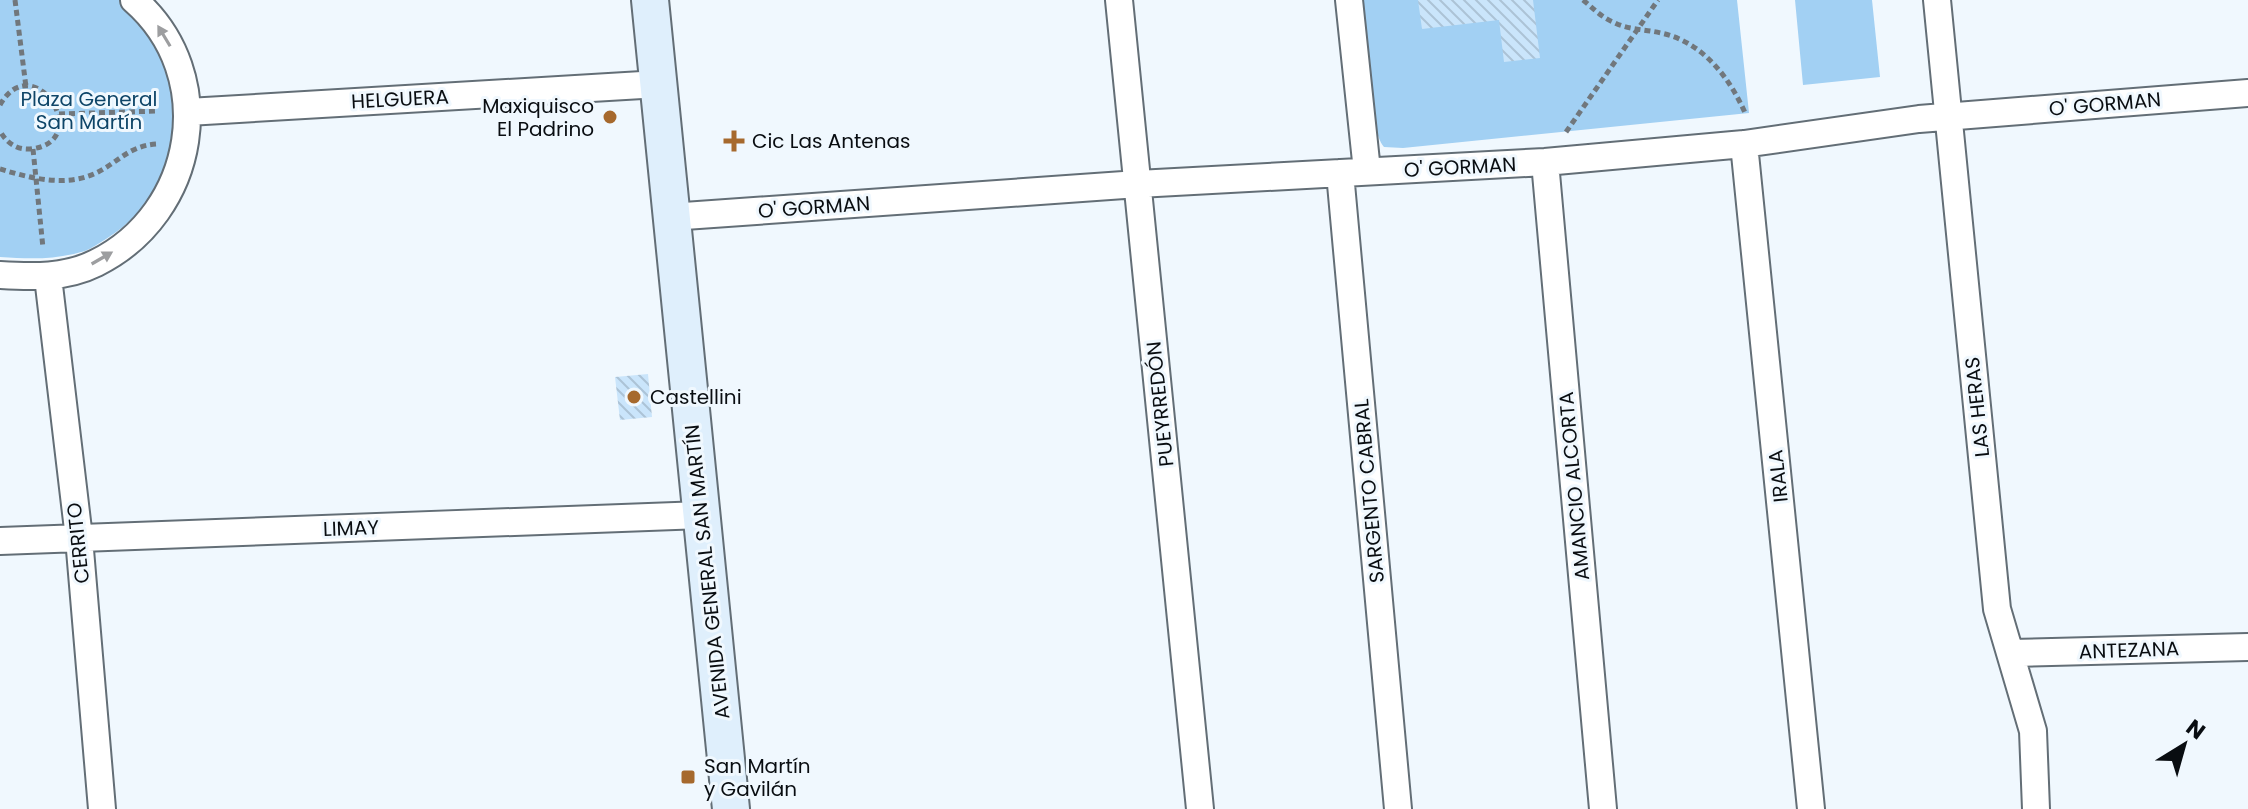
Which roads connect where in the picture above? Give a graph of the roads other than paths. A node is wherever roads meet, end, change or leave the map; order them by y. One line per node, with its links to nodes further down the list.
1 (134, 0): 8 (street, one-way to 1)
2 (650, 0): 6 (main road, AVENIDA GENERAL SAN MARTÍN)
3 (1119, 0): 14 (street, PUEYRREDÓN)
4 (1349, 0): 12 (street)
5 (1937, 0): 9 (street, LAS HERAS)
6 (659, 84): 8 (street, HELGUERA); 15 (main road, AVENIDA GENERAL SAN MARTÍN)
7 (2248, 93): 9 (street, O' GORMAN)
8 (188, 112): 17 (street, one-way to 8)
9 (1948, 116): 10 (street, O' GORMAN); 22 (street, LAS HERAS)
10 (1744, 144): 11 (street, O' GORMAN); 28 (street, IRALA)
11 (1545, 162): 12 (street, O' GORMAN); 27 (street, AMANCIO ALCORTA)
12 (1367, 171): 13 (street, O' GORMAN)
13 (1340, 173): 14 (street, O' GORMAN); 26 (street, SARGENTO CABRAL)
14 (1138, 184): 15 (street, O' GORMAN); 25 (street, PUEYRREDÓN)
15 (670, 217): 18 (main road, AVENIDA GENERAL SAN MARTÍN)
16 (0, 275): 17 (street)
17 (48, 277): 19 (street, CERRITO)
18 (702, 515): 19 (street, LIMAY); 24 (main road, AVENIDA GENERAL SAN MARTÍN)
19 (79, 538): 20 (street, LIMAY); 23 (street, CERRITO)
20 (0, 541)
21 (2248, 647): 22 (street, ANTEZANA)
22 (2011, 653): 29 (street, LAS HERAS)
23 (102, 809)
24 (731, 809)
25 (1200, 809)
26 (1398, 809)
27 (1603, 809)
28 (1811, 809)
29 (2036, 809)

